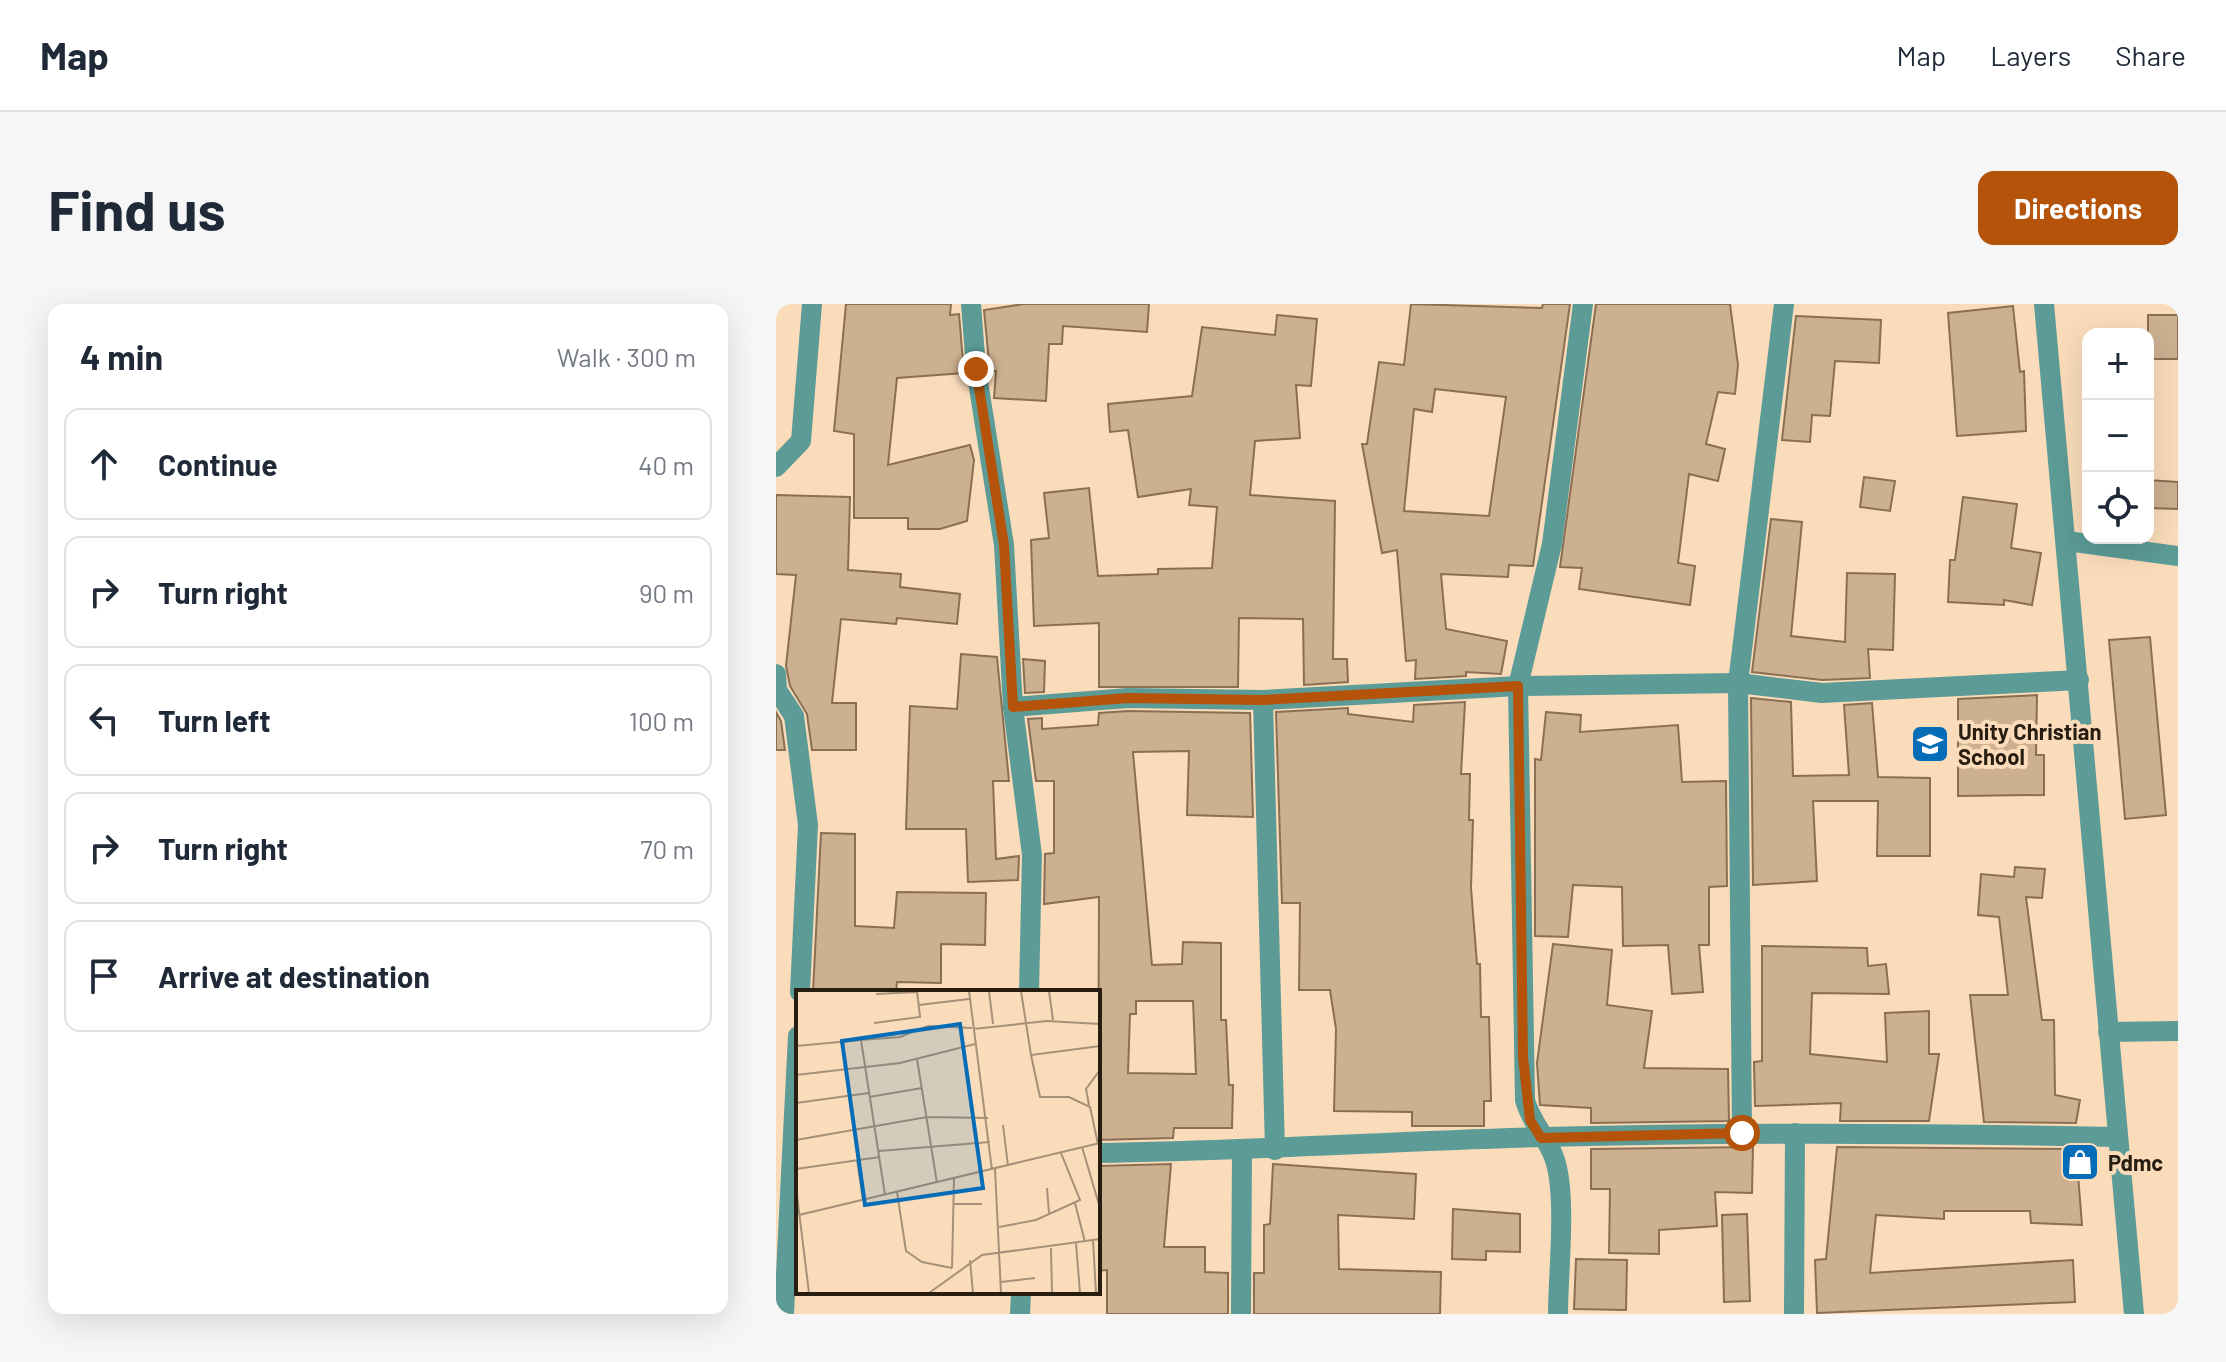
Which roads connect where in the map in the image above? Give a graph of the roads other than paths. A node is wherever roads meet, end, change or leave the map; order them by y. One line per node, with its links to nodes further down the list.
1 (812, 304): 6 (street)
2 (971, 304): 14 (street)
3 (1583, 304): 12 (street)
4 (1784, 304): 11 (street)
5 (2044, 304): 7 (street)
6 (776, 467)
7 (2067, 541): 8 (street); 10 (street)
8 (2178, 556)
9 (776, 674): 15 (street)
10 (2079, 680): 11 (street); 18 (street)
11 (1738, 683): 12 (street); 20 (street)
12 (1518, 686): 13 (street); 23 (street)
13 (1263, 700): 14 (street); 24 (street)
14 (1013, 707): 16 (street)
15 (800, 990)
16 (1029, 990)
17 (2178, 1031): 18 (street)
18 (2108, 1032): 22 (street)
19 (796, 1115): 27 (street)
20 (1742, 1133): 21 (street); 23 (street)
21 (1795, 1133): 22 (street); 33 (street)
22 (2118, 1137): 34 (street)
23 (1541, 1138): 24 (street); 32 (street)
24 (1275, 1150): 25 (street)
25 (1242, 1151): 26 (street); 31 (street)
26 (1100, 1153)
27 (795, 1154): 29 (street)
28 (1021, 1294): 30 (street)
29 (784, 1314)
30 (1020, 1314)
31 (1241, 1314)
32 (1558, 1314)
33 (1794, 1314)
34 (2134, 1314)

